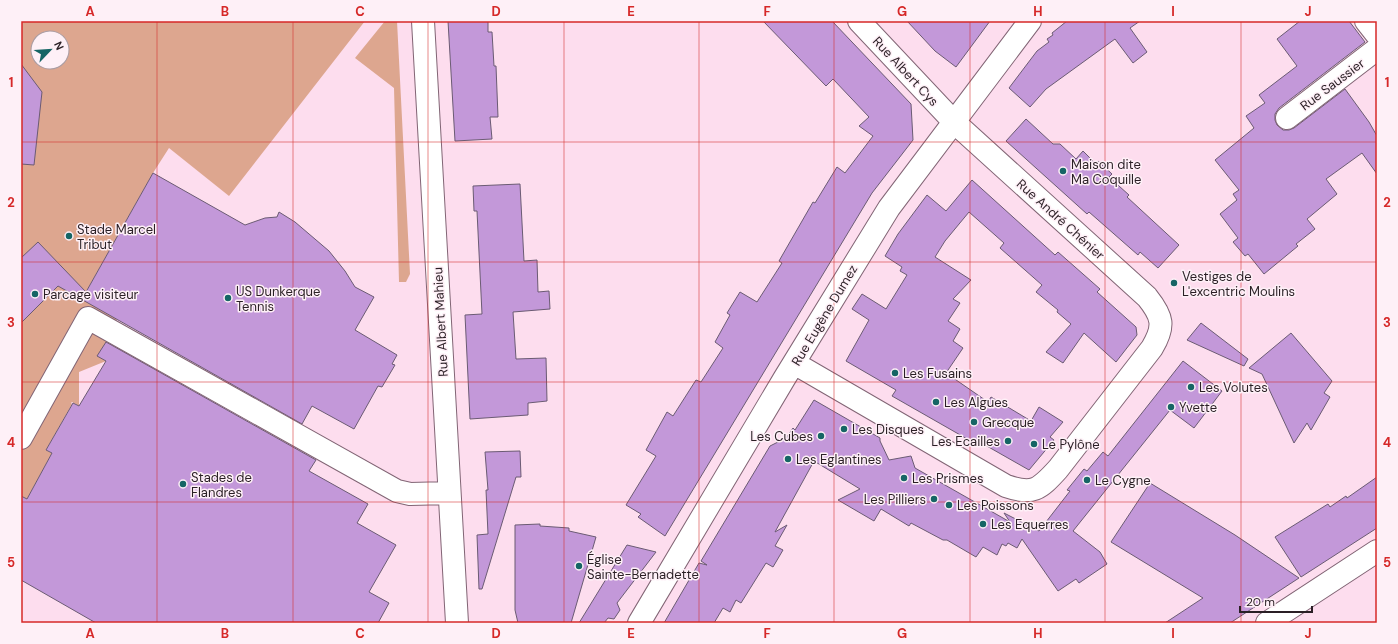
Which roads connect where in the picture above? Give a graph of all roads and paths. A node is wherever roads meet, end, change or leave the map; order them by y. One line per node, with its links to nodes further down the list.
1 (424, 21): 11 (street, Rue Albert Mahieu)
2 (859, 21): 8 (street, Rue Albert Cys)
3 (1030, 21): 8 (street, Rue Eugène Dumez)
4 (1366, 21): 5 (street)
5 (1377, 35)
6 (1377, 49): 7 (street, Rue Saussier)
7 (1286, 118)
8 (954, 122): 9 (street, Rue Eugène Dumez); 9 (street, Rue André Chénier)
9 (794, 363): 14 (street, Rue Eugène Dumez)
10 (21, 438): 11 (street)
11 (449, 493): 13 (street, Rue Albert Mahieu)
12 (1377, 551): 15 (street)
13 (457, 623)
14 (639, 623)
15 (1267, 623)

